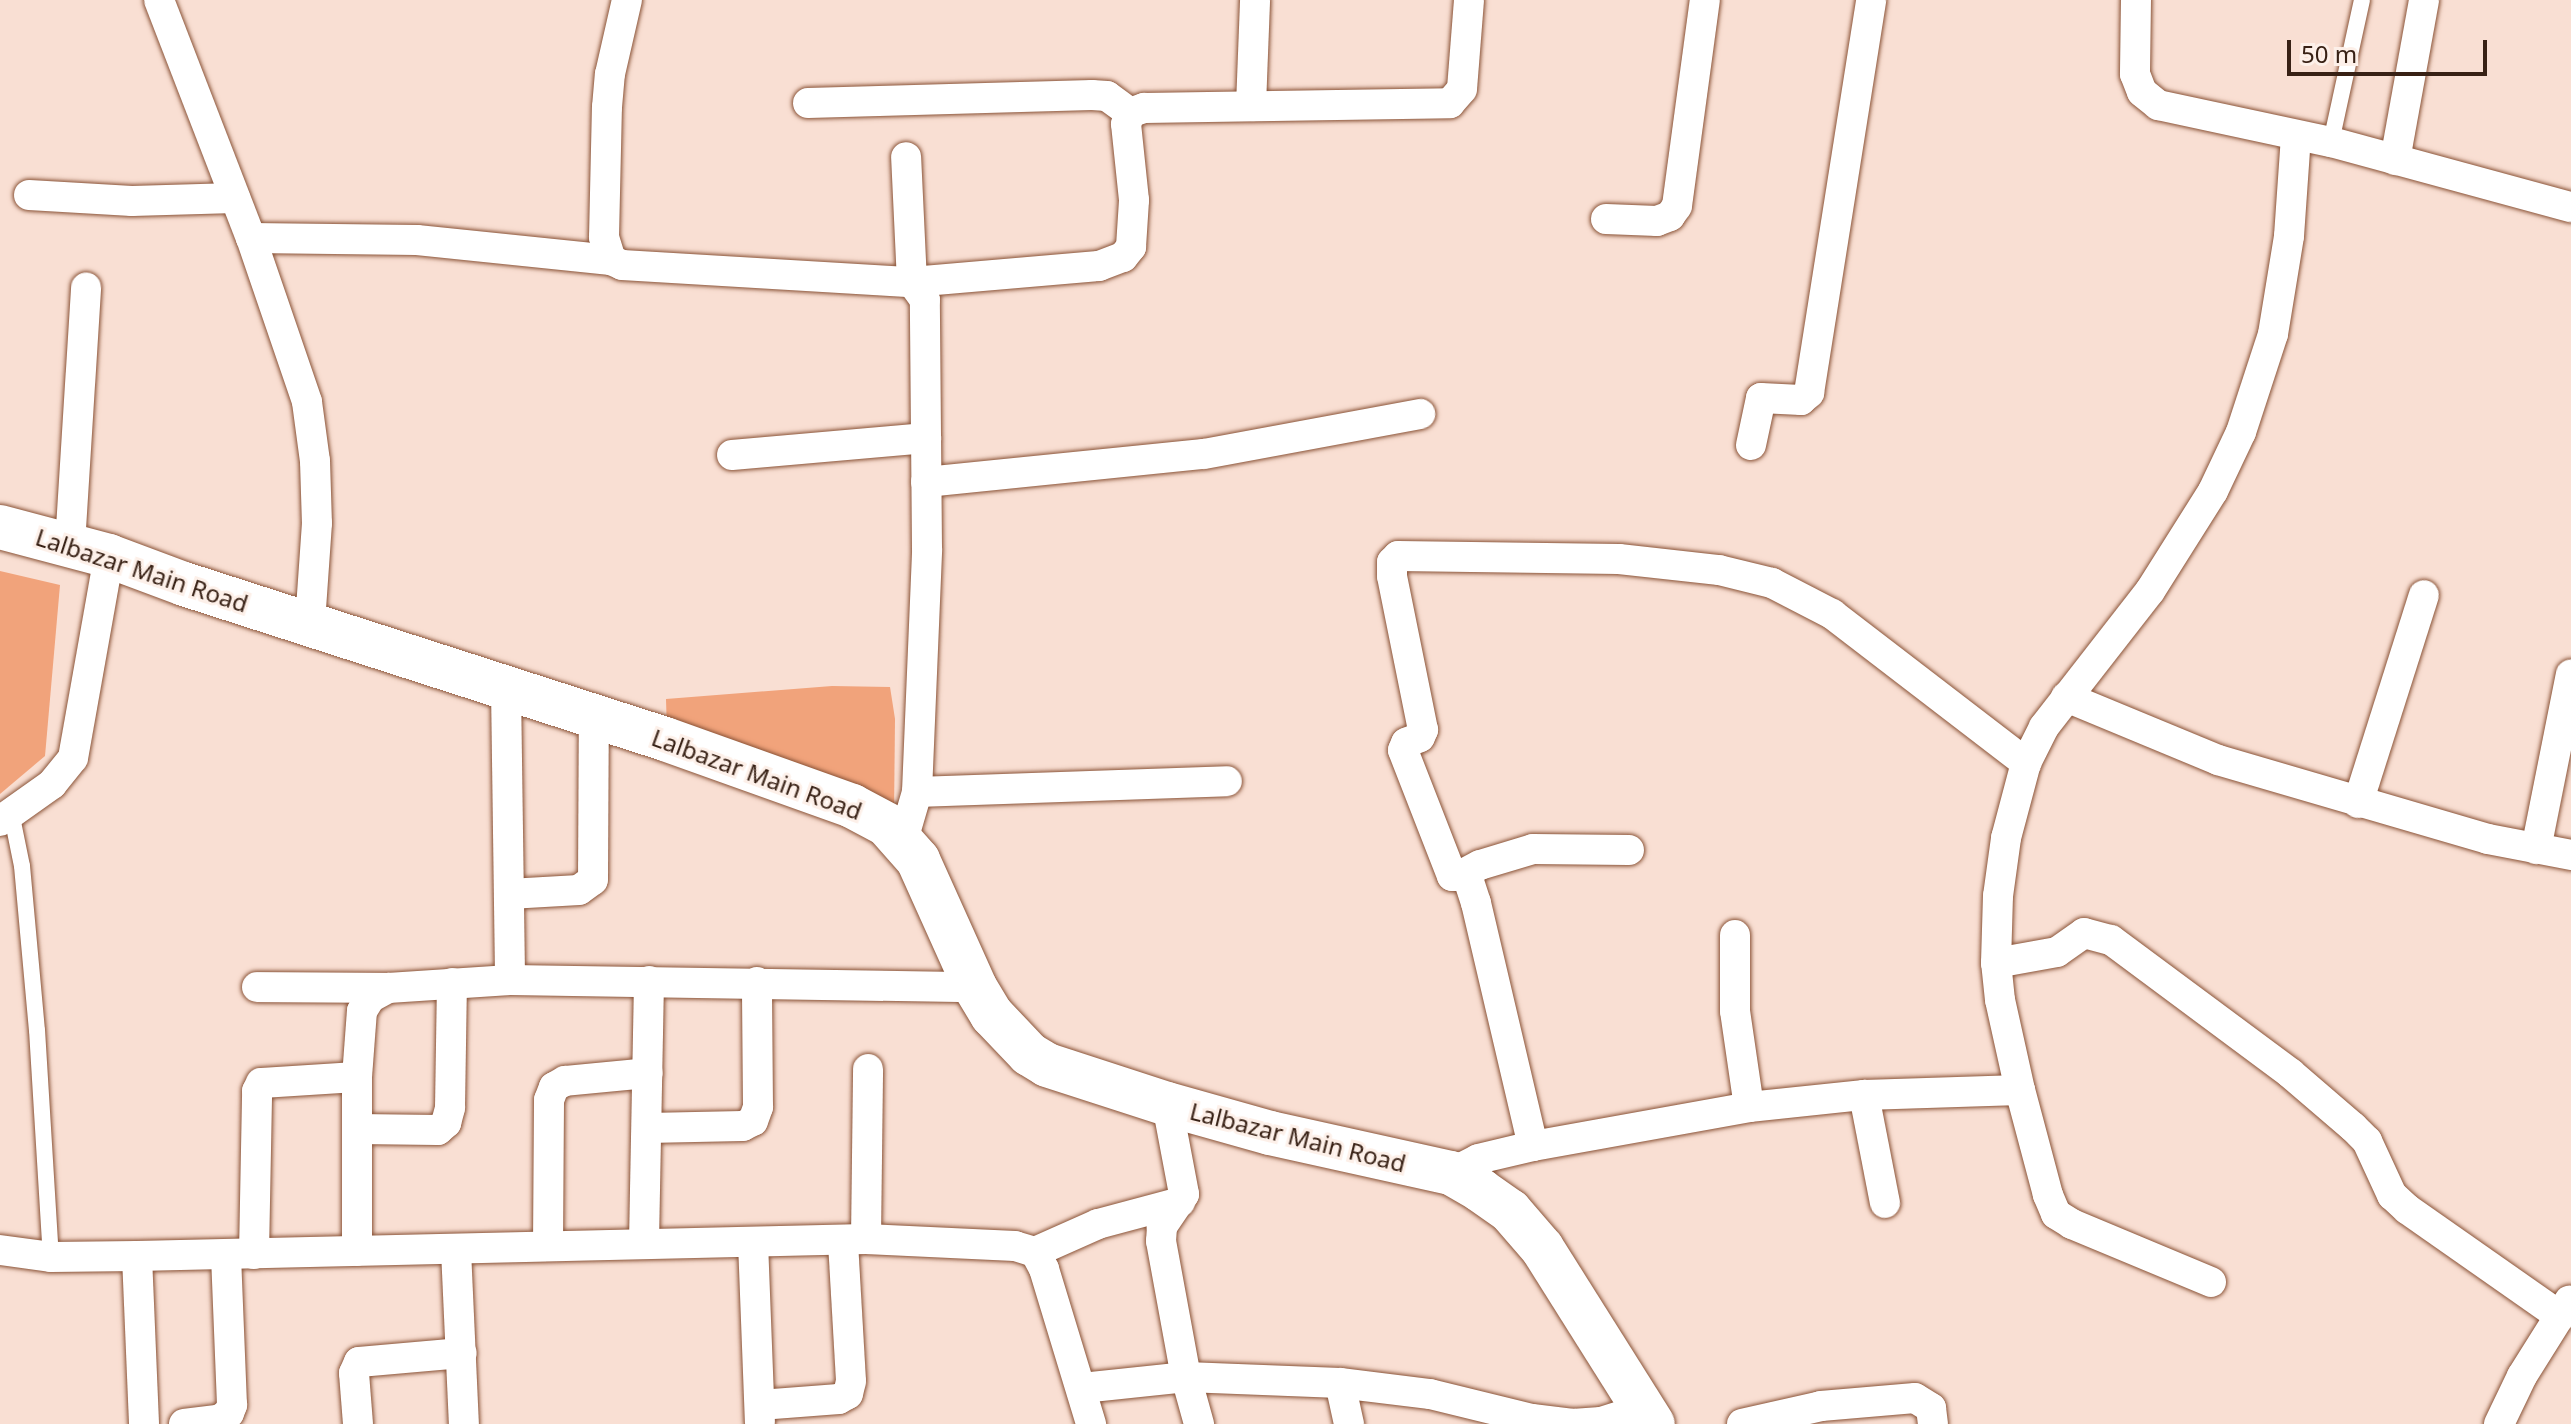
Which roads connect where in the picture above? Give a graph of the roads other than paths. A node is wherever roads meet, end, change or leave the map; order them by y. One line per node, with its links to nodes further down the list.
1 (159, 0): 18 (street)
2 (627, 0): 22 (street)
3 (1255, 0): 11 (street)
4 (1469, 0): 11 (street)
5 (1705, 0): 20 (street)
6 (1871, 0): 27 (street)
7 (2136, 0): 13 (street)
8 (2362, 0): 14 (lane)
9 (2424, 0): 16 (street)
10 (808, 103): 12 (street)
11 (1251, 106): 12 (street)
12 (1130, 113): 23 (street)
13 (2296, 135): 14 (street); 36 (street)
14 (2331, 142): 16 (street)
15 (906, 157): 23 (street)
16 (2395, 160): 19 (street)
17 (29, 195): 18 (street)
18 (235, 198): 21 (street)
19 (2571, 207)
20 (1606, 219)
21 (251, 238): 22 (street); 33 (street)
22 (611, 260): 23 (street)
23 (912, 282): 26 (street)
24 (86, 287): 31 (street)
25 (1420, 414): 29 (street)
26 (926, 438): 28 (street); 29 (street)
27 (1751, 445)
28 (732, 455)
29 (926, 482): 40 (street)
30 (0, 527): 31 (main road, Lalbazar Main Road)
31 (89, 550): 33 (main road, Lalbazar Main Road); 42 (street)
32 (2424, 595): 41 (street)
33 (310, 623): 35 (main road, Lalbazar Main Road)
34 (2571, 674): 44 (street)
35 (506, 688): 37 (main road, Lalbazar Main Road); 48 (street)
36 (2066, 697): 38 (street); 41 (street)
37 (594, 716): 43 (main road, Lalbazar Main Road); 48 (street)
38 (2026, 763): 47 (street); 50 (street)
39 (1227, 781): 40 (street)
40 (917, 792): 43 (street)
41 (2358, 803): 44 (street)
42 (6, 817): 81 (lane)
43 (903, 840): 56 (main road, Lalbazar Main Road)
44 (2536, 849): 46 (street)
45 (1629, 850): 47 (street)
46 (2571, 855)
47 (1463, 874): 67 (street)
48 (509, 894): 51 (street)
49 (1735, 935): 64 (street)
50 (1996, 963): 61 (street); 83 (street)
51 (510, 980): 52 (street); 54 (street)
52 (649, 981): 53 (street); 59 (street)
53 (757, 982): 56 (street); 65 (street)
54 (452, 983): 57 (street); 66 (street)
55 (257, 987): 57 (street)
56 (975, 987): 63 (main road, Lalbazar Main Road)
57 (388, 988): 60 (street)
58 (868, 1069): 71 (street)
59 (648, 1073): 65 (street); 74 (street)
60 (357, 1077): 66 (street); 79 (street)
61 (2020, 1090): 62 (street); 82 (street)
62 (1864, 1095): 64 (street); 70 (street)
63 (1167, 1104): 68 (main road, Lalbazar Main Road); 69 (street)
64 (1749, 1107): 67 (street)
65 (647, 1128): 72 (street)
66 (357, 1129): 77 (street)
67 (1533, 1146): 68 (street)
68 (1451, 1173): 90 (main road, Lalbazar Main Road)
69 (1180, 1202): 78 (street); 85 (street)
70 (1885, 1203)
71 (855, 1240): 73 (street); 78 (street); 89 (street)
72 (644, 1242): 73 (street); 74 (street)
73 (753, 1242): 89 (street)
74 (548, 1246): 76 (street)
75 (0, 1250): 81 (street)
76 (456, 1250): 77 (street); 84 (street)
77 (357, 1251): 79 (street)
78 (1035, 1252): 87 (street)
79 (240, 1254): 80 (street); 92 (street)
80 (137, 1256): 81 (street); 91 (street)
81 (51, 1257)
82 (2211, 1282)
83 (2565, 1307): 101 (street)
84 (462, 1353): 93 (street); 94 (street)
85 (1186, 1377): 86 (street); 87 (street); 96 (street)
86 (1340, 1383): 88 (street); 97 (street)
87 (1082, 1388): 95 (street)
88 (1430, 1394): 90 (street); 98 (street)
89 (760, 1414)
90 (1648, 1417)
91 (144, 1424)
92 (184, 1424)
93 (358, 1424)
94 (464, 1424)
95 (1091, 1424)
96 (1199, 1424)
97 (1349, 1424)
98 (1438, 1424)
99 (1742, 1424): 100 (street)
100 (1933, 1424)
101 (2499, 1424)

